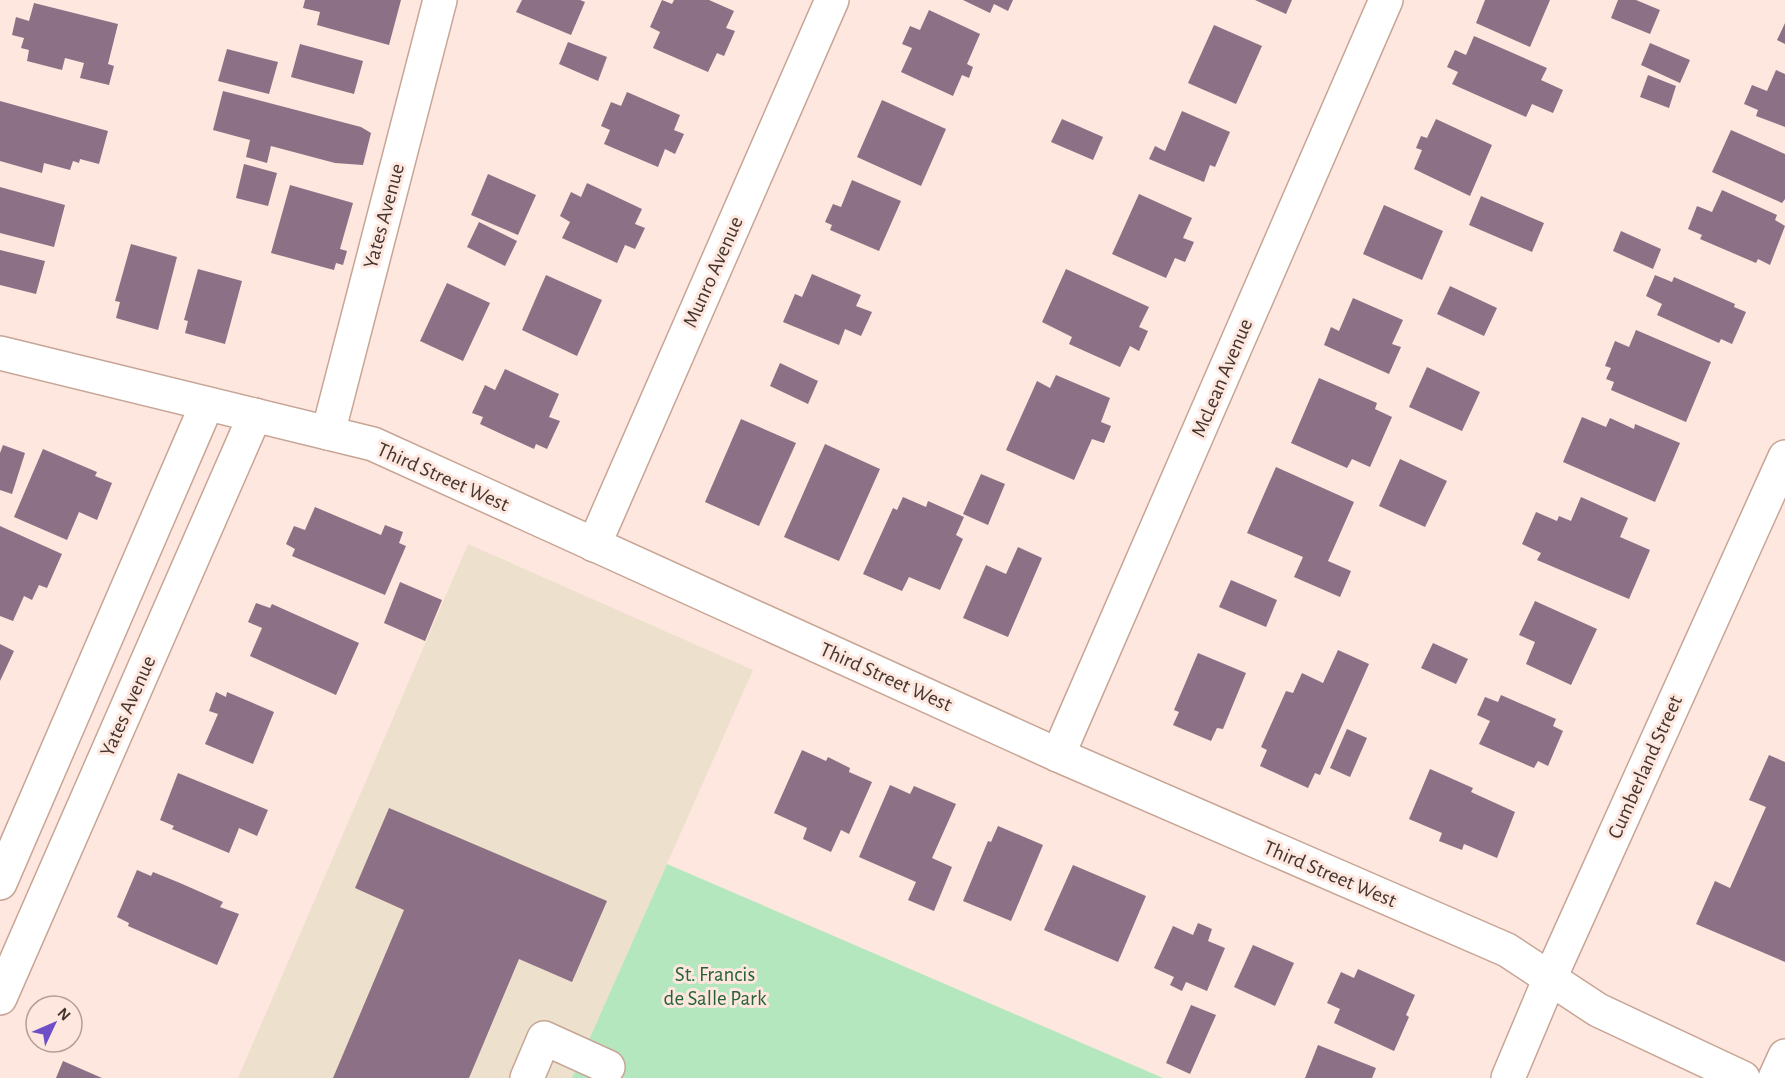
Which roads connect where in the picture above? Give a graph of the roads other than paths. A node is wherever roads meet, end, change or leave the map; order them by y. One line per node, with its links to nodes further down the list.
1 (440, 0): 7 (street, Yates Avenue)
2 (832, 0): 9 (street, Munro Avenue)
3 (1386, 0): 12 (street, McLean Avenue)
4 (0, 353): 5 (street, Third Street West)
5 (207, 404): 6 (street, Third Street West); 10 (street)
6 (255, 415): 7 (street, Third Street West); 11 (street, Yates Avenue)
7 (328, 433): 9 (street, Third Street West)
8 (1785, 457): 15 (street, Cumberland Street)
9 (594, 545): 12 (street, Third Street West)
10 (125, 594): 11 (street); 13 (street)
11 (169, 612): 14 (street, Yates Avenue)
12 (1058, 755): 15 (street, Third Street West)
13 (6, 870): 14 (street)
14 (54, 874): 16 (street, Yates Avenue)
15 (1550, 978): 20 (street, Cumberland Street); 21 (street, Third Street West)
16 (0, 998)
17 (1785, 1056): 22 (street)
18 (608, 1067): 19 (street)
19 (527, 1078)
20 (1508, 1078)
21 (1743, 1078)
22 (1775, 1078)

